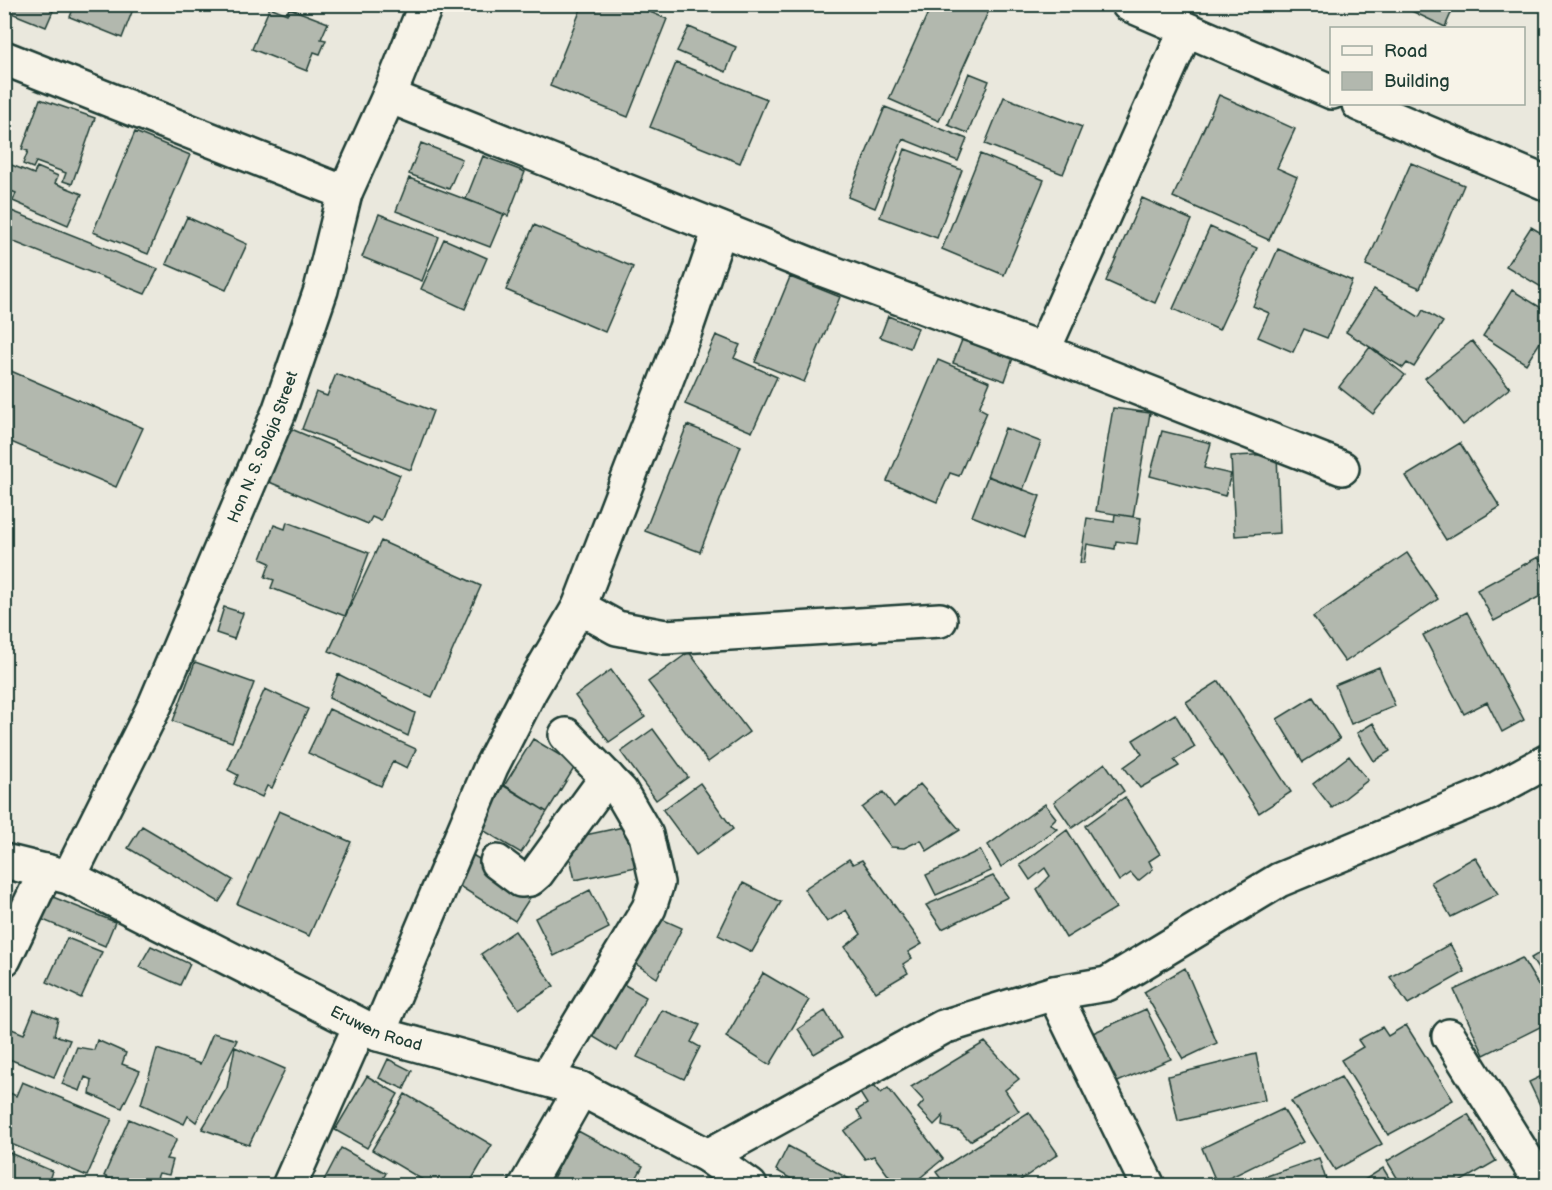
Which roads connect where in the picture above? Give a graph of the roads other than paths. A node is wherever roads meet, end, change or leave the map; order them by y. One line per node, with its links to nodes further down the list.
1 (426, 4): 6 (street, Hon N. S. Solaja Street)
2 (1128, 4): 3 (street)
3 (1186, 30): 5 (street); 11 (street)
4 (4, 58): 9 (street)
5 (1330, 91)
6 (389, 96): 9 (street, Hon N. S. Solaja Street); 10 (street)
7 (1361, 105): 8 (street)
8 (1548, 184)
9 (345, 193): 20 (street, Hon N. S. Solaja Street)
10 (720, 229): 11 (street); 13 (street)
11 (1043, 351): 12 (street)
12 (1342, 468)
13 (579, 607): 14 (street); 23 (street)
14 (940, 620)
15 (566, 735): 17 (street)
16 (1548, 761): 22 (street)
17 (607, 777): 19 (street); 25 (street)
18 (4, 861): 20 (street, Eruwen Road)
19 (497, 862)
20 (57, 874): 21 (street, Hon N. S. Solaja Street); 23 (street, Eruwen Road)
21 (4, 959)
22 (1054, 993): 27 (street); 31 (street)
23 (369, 1030): 25 (street, Eruwen Road); 28 (street)
24 (1449, 1036): 32 (street)
25 (546, 1079): 26 (street, Eruwen Road)
26 (581, 1089): 27 (street, Eruwen Road); 29 (street)
27 (708, 1156): 30 (street, Eruwen Road)
28 (289, 1185)
29 (526, 1185)
30 (750, 1185)
31 (1148, 1185)
32 (1543, 1185)

